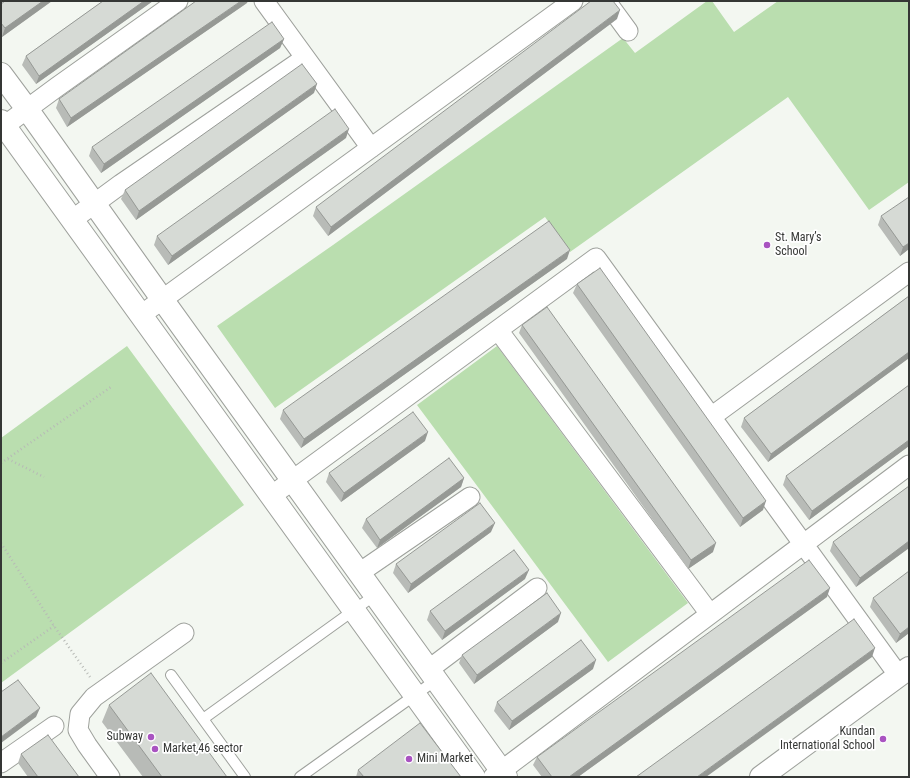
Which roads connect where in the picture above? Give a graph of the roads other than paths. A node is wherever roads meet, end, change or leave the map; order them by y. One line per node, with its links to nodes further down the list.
1 (178, 1): 8 (street)
2 (264, 1): 6 (street)
3 (574, 1): 10 (street)
4 (606, 1): 5 (street)
5 (628, 31)
6 (305, 58): 10 (street); 11 (street)
7 (1, 74): 8 (street)
8 (27, 109): 9 (street); 11 (street)
9 (3, 124): 12 (street)
10 (371, 148): 14 (street)
11 (94, 204): 12 (street); 14 (street)
12 (72, 220): 15 (street)
13 (909, 272): 17 (street)
14 (162, 299): 15 (street); 19 (street)
15 (141, 315): 20 (street)
16 (498, 330): 17 (street); 19 (street); 27 (street)
17 (711, 416): 22 (street)
18 (909, 465): 22 (street)
19 (292, 480): 20 (street); 23 (street)
20 (271, 496): 26 (street)
21 (470, 497): 23 (street)
22 (803, 544): 27 (street); 29 (street)
23 (359, 572): 25 (street)
24 (537, 588): 31 (street)
25 (375, 595): 26 (lane); 31 (street)
26 (354, 610): 32 (street); 33 (lane)
27 (710, 614): 36 (street)
28 (184, 633): 37 (street)
29 (904, 672): 41 (street)
30 (171, 675): 33 (lane)
31 (432, 675): 32 (lane); 36 (street)
32 (415, 695): 39 (lane); 40 (street)
33 (203, 719): 38 (lane)
34 (54, 726): 35 (street)
35 (1, 763)
36 (500, 775)
37 (110, 777)
38 (245, 777)
39 (300, 777)
40 (474, 777)
41 (761, 777)

